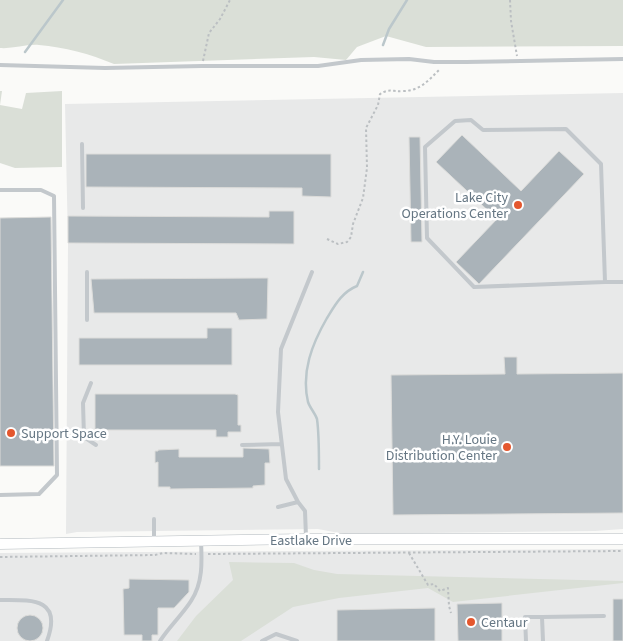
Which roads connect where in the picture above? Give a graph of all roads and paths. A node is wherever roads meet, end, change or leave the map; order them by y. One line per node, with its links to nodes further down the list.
1 (230, 0): 7 (path)
2 (510, 0): 4 (path)
3 (623, 59): 4 (lane)
4 (518, 61): 5 (lane)
5 (447, 62): 7 (lane); 11 (path)
6 (0, 65): 7 (lane)
7 (202, 66)
8 (82, 144): 10 (lane)
9 (0, 190): 21 (lane)
10 (83, 208)
11 (327, 239)
12 (87, 272): 16 (lane)
13 (312, 272): 18 (lane)
14 (605, 282): 14 (lane); 15 (lane)
15 (623, 282)
16 (88, 320)
17 (91, 383): 19 (lane)
18 (280, 444): 20 (lane); 22 (lane)
19 (96, 445)
20 (242, 445)
21 (0, 495)
22 (298, 502): 23 (lane); 26 (lane)
23 (278, 507)
24 (154, 519): 28 (lane)
25 (623, 538): 26 (street, Eastlake Drive)
26 (306, 539): 27 (street, Eastlake Drive)
27 (200, 541): 28 (street, Eastlake Drive); 32 (lane)
28 (154, 542): 29 (street, Eastlake Drive)
29 (0, 544)
30 (623, 551): 31 (path)
31 (409, 553): 32 (path); 35 (path)
32 (201, 554): 33 (path); 39 (lane)
33 (0, 557)
34 (0, 600): 38 (lane)
35 (451, 613)
36 (604, 616): 37 (lane)
37 (542, 617): 42 (lane); 43 (lane)
38 (47, 641)
39 (160, 641)
40 (262, 641): 41 (lane)
41 (297, 641)
42 (526, 641)
43 (543, 641)

